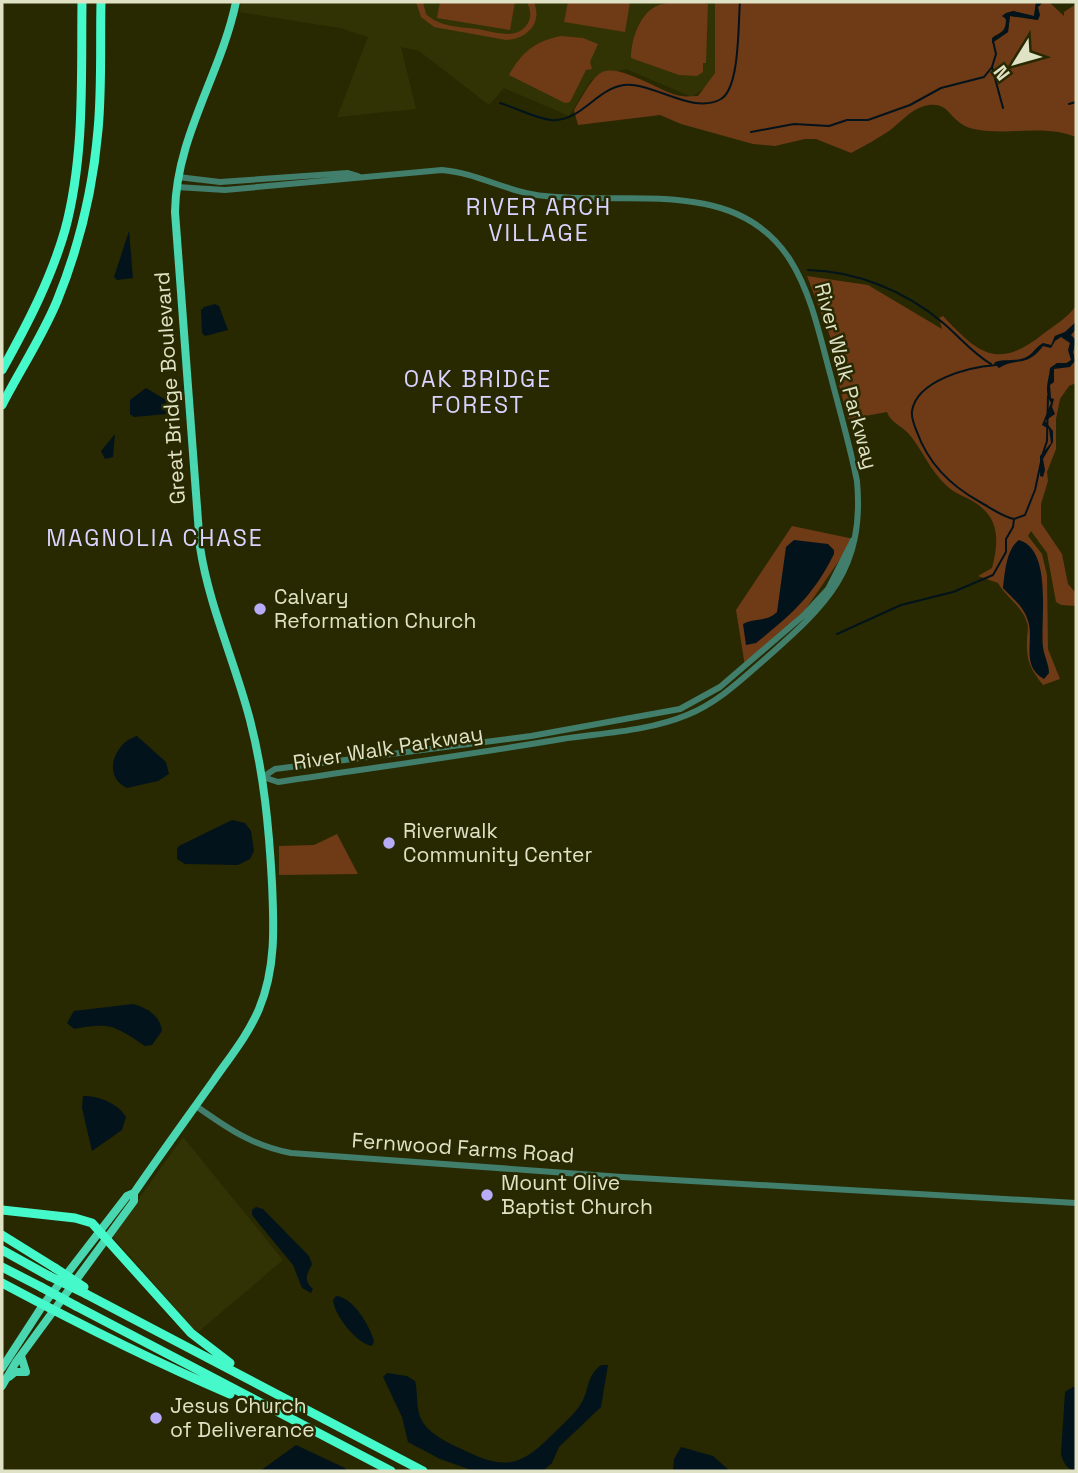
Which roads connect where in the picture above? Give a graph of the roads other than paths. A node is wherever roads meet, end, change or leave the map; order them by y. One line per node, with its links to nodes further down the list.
1 (82, 2): 7 (highway)
2 (101, 2): 8 (highway)
3 (236, 2): 5 (main road, Great Bridge Boulevard)
4 (360, 176): 5 (street, River Walk Parkway); 6 (street, River Walk Parkway); 9 (street, River Walk Parkway)
5 (178, 177): 6 (main road, Great Bridge Boulevard)
6 (177, 187): 10 (main road, Great Bridge Boulevard)
7 (2, 370)
8 (2, 405)
9 (854, 539): 10 (street, River Walk Parkway); 10 (street, River Walk Parkway)
10 (262, 777): 11 (main road, Great Bridge Boulevard)
11 (196, 1106): 12 (main road, Great Bridge Boulevard); 13 (street, Fernwood Farms Road)
12 (134, 1193): 17 (main road, Great Bridge Boulevard); 19 (main road, Great Bridge Boulevard)
13 (1076, 1203)
14 (2, 1210): 16 (highway)
15 (2, 1215): 16 (highway)
16 (47, 1215): 17 (highway)
17 (100, 1230): 19 (highway); 24 (main road, Great Bridge Boulevard)
18 (2, 1235): 22 (highway)
19 (108, 1239): 25 (main road, Great Bridge Boulevard); 29 (highway)
20 (2, 1251): 22 (highway)
21 (2, 1267): 30 (highway, bridge)
22 (52, 1272): 29 (highway, bridge)
23 (2, 1283): 24 (highway)
24 (43, 1305): 25 (highway); 27 (main road, Great Bridge Boulevard)
25 (54, 1311): 26 (main road, Great Bridge Boulevard); 30 (highway)
26 (21, 1356): 27 (main road); 28 (main road, Great Bridge Boulevard); 28 (main road)
27 (4, 1365): 28 (main road)
28 (2, 1383)
29 (266, 1387): 32 (highway)
30 (296, 1423): 31 (highway)
31 (391, 1471)
32 (423, 1471)

